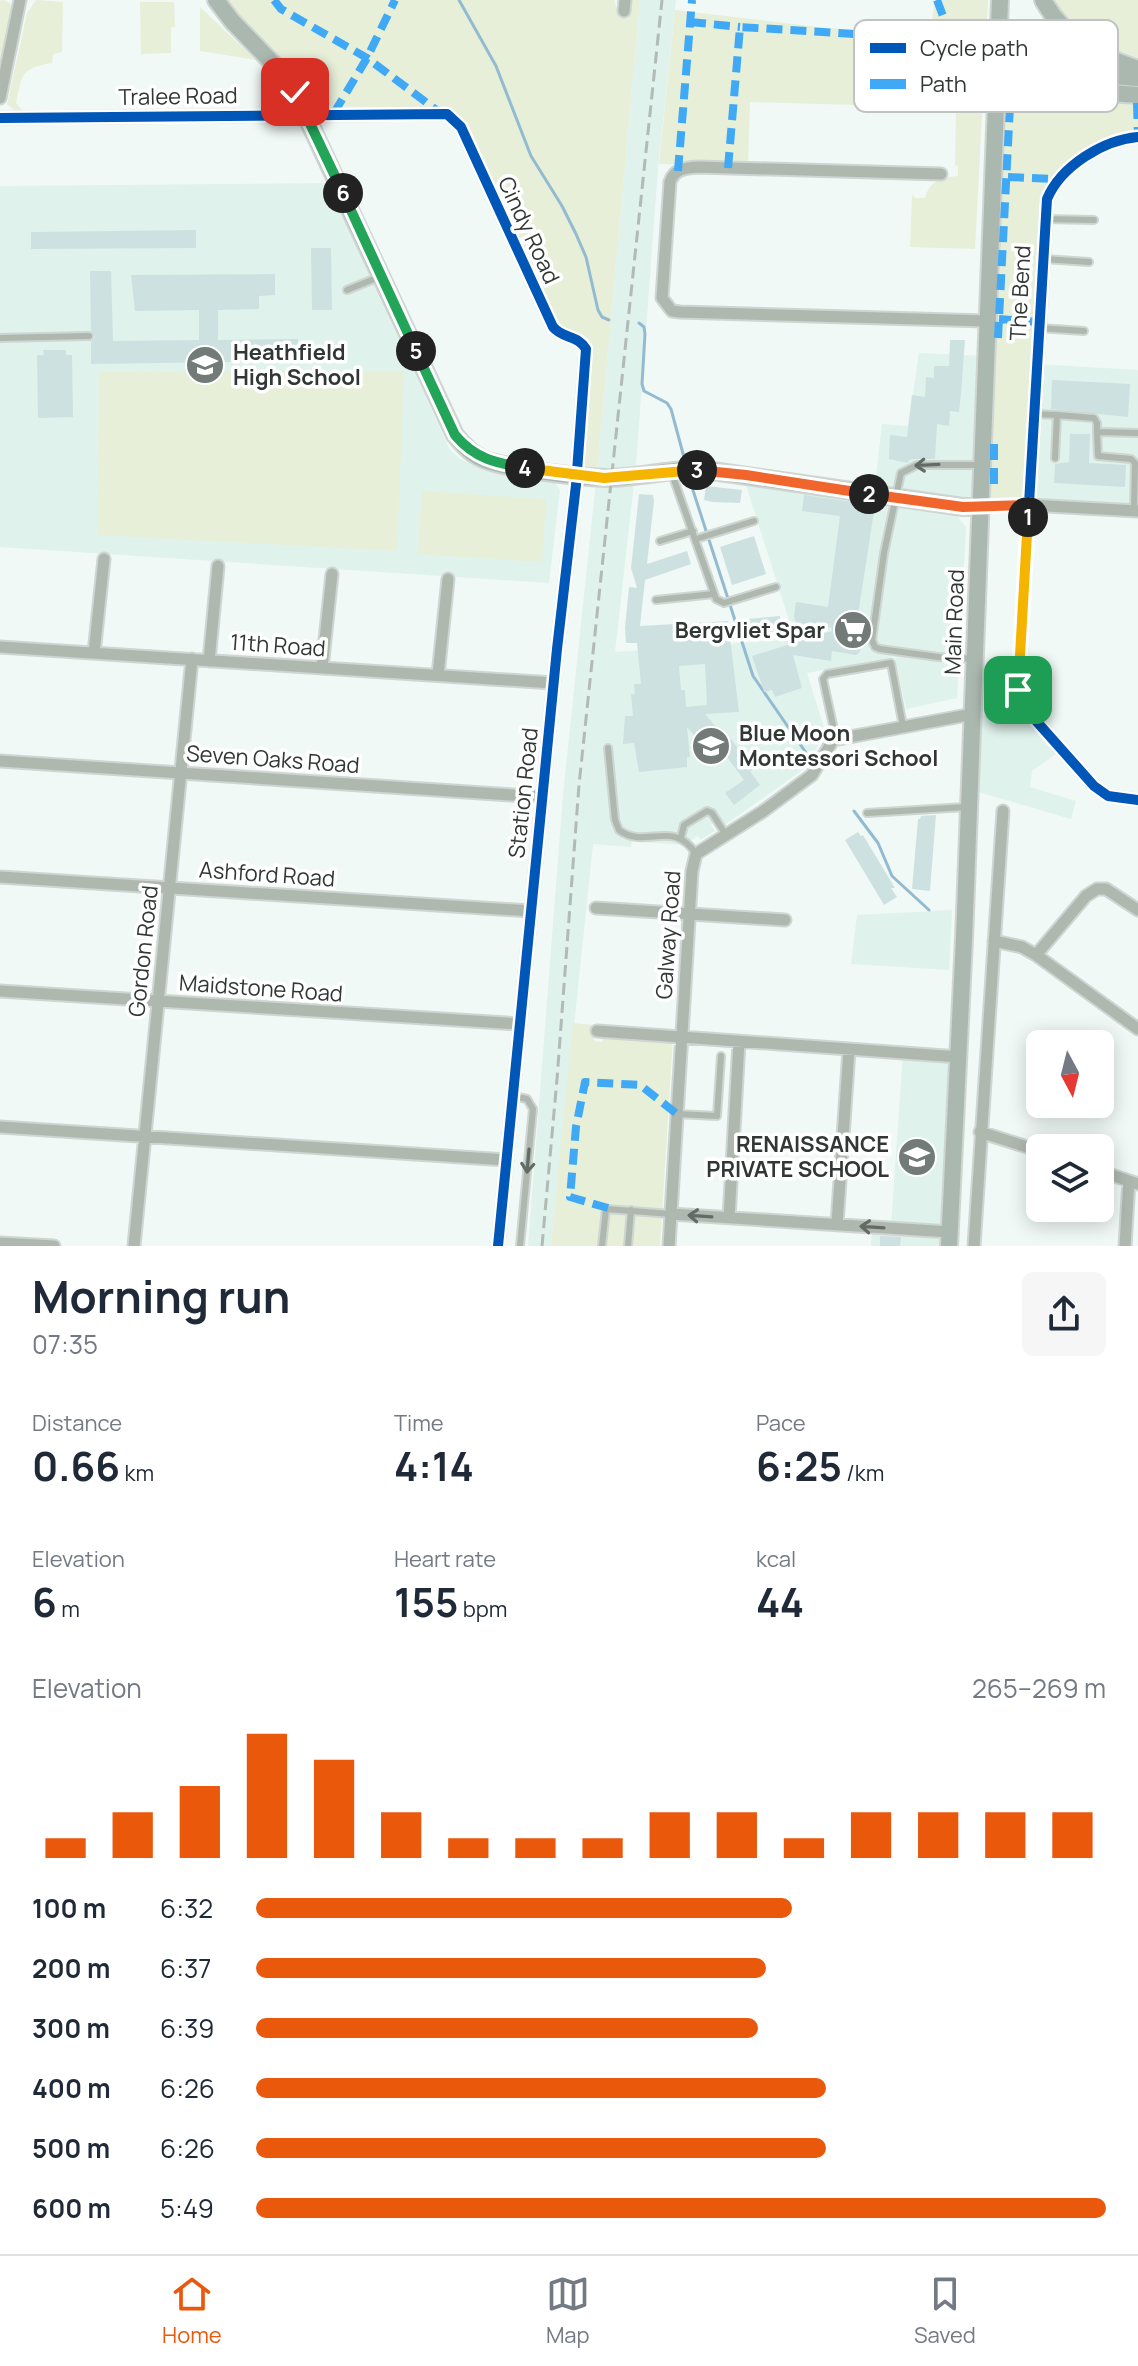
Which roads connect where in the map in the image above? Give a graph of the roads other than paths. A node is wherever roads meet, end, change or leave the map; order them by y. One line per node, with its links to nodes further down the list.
1 (20, 0): 13 (street)
2 (216, 0): 15 (main road)
3 (1000, 0): 5 (main road, Main Road)
4 (1043, 0): 6 (main road)
5 (999, 20)
6 (1058, 20)
7 (1118, 61): 8 (main road)
8 (1138, 69)
9 (1118, 78): 10 (main road)
10 (1138, 78)
11 (1118, 93): 12 (main road)
12 (1138, 95)
13 (0, 98)
14 (996, 112): 26 (main road, Main Road)
15 (304, 114): 16 (street, Tralee Road); 17 (street, Tralee Road); 24 (main road)
16 (452, 116): 31 (street, Cindy Road)
17 (0, 118)
18 (1138, 137): 20 (street, The Bend)
19 (941, 174): 26 (street)
20 (1045, 219): 21 (lane); 22 (street, The Bend)
21 (1094, 220)
22 (1042, 259): 23 (lane); 27 (street, The Bend)
23 (1089, 262)
24 (382, 276): 25 (lane); 39 (main road)
25 (347, 290)
26 (986, 321): 37 (main road, Main Road)
27 (1044, 328): 28 (lane); 32 (street, The Bend)
28 (1084, 331)
29 (89, 336): 30 (lane)
30 (0, 338)
31 (585, 346): 39 (street, Station Road)
32 (1034, 414): 33 (lane); 41 (street, The Bend)
33 (1057, 415): 34 (lane); 36 (lane)
34 (1097, 432): 35 (lane); 43 (lane)
35 (1138, 433)
36 (1055, 458)
37 (982, 465): 40 (lane, one-way to 40); 42 (main road, Main Road)
38 (681, 470): 39 (main road); 40 (main road); 45 (lane)
39 (576, 475): 62 (street, Station Road)
40 (894, 498): 42 (main road); 58 (lane)
41 (1029, 505): 42 (street); 43 (street); 70 (street, The Bend)
42 (980, 507): 58 (main road, Main Road)
43 (1136, 511)
44 (754, 521): 46 (lane)
45 (693, 531): 46 (lane); 47 (lane)
46 (704, 536): 53 (lane)
47 (660, 541)
48 (104, 559): 56 (street)
49 (218, 566): 59 (street)
50 (332, 574): 60 (street)
51 (448, 579): 61 (street)
52 (776, 587): 53 (lane)
53 (714, 594): 54 (lane)
54 (656, 600)
55 (0, 647): 56 (street, 11th Road)
56 (94, 653): 57 (street, 11th Road)
57 (192, 659): 59 (street, 11th Road); 68 (street, Gordon Road)
58 (975, 659): 63 (main road, Main Road)
59 (209, 661): 60 (street, 11th Road)
60 (322, 668): 61 (street, 11th Road)
61 (438, 675): 62 (street, 11th Road)
62 (553, 683): 69 (street, Station Road)
63 (973, 714): 64 (street); 71 (main road, Main Road)
64 (903, 726): 65 (street); 65 (lane)
65 (836, 739): 74 (street, Galway Road)
66 (608, 748): 75 (lane)
67 (0, 761): 68 (street, Seven Oaks Road)
68 (180, 773): 69 (street, Seven Oaks Road); 78 (street, Gordon Road)
69 (542, 797): 81 (street, Station Road)
70 (1138, 800)
71 (970, 807): 73 (lane); 95 (main road, Main Road)
72 (1003, 811): 84 (street)
73 (867, 813)
74 (726, 835): 75 (lane); 76 (street, Galway Road)
75 (681, 837): 76 (lane)
76 (696, 854): 82 (street, Galway Road)
77 (0, 877): 78 (street, Ashford Road)
78 (170, 887): 81 (street, Ashford Road); 87 (street, Gordon Road)
79 (596, 908): 82 (street)
80 (1138, 910): 85 (street)
81 (531, 911): 88 (street, Station Road)
82 (689, 914): 83 (street); 91 (street, Galway Road)
83 (785, 920)
84 (994, 941): 85 (street); 99 (street)
85 (1036, 955): 89 (street)
86 (0, 991): 87 (street, Maidstone Road)
87 (158, 1001): 88 (street, Maidstone Road); 100 (street, Gordon Road)
88 (520, 1024): 96 (street, Station Road)
89 (1138, 1029)
90 (597, 1031): 91 (street)
91 (682, 1037): 92 (street); 97 (street, Galway Road)
92 (739, 1042): 93 (street); 107 (street)
93 (849, 1050): 95 (street); 108 (street)
94 (721, 1056): 97 (lane)
95 (959, 1057): 109 (main road, Main Road)
96 (513, 1096): 102 (street, Station Road); 114 (lane, one-way to 114)
97 (677, 1114): 106 (street, Galway Road)
98 (0, 1127): 100 (street)
99 (980, 1132): 101 (street); 118 (street)
100 (145, 1137): 102 (street); 112 (street, Gordon Road)
101 (1026, 1147)
102 (507, 1160): 113 (street, Station Road)
103 (1114, 1176): 104 (street)
104 (1134, 1182): 119 (street)
105 (631, 1210): 106 (lane); 115 (lane); 116 (lane)
106 (671, 1214): 107 (street, one-way to 106); 117 (street, Galway Road)
107 (729, 1218): 108 (street)
108 (837, 1224): 109 (street, one-way to 108)
109 (949, 1239)
110 (0, 1243): 111 (street)
111 (54, 1246)
112 (134, 1246)
113 (498, 1246)
114 (520, 1246)
115 (602, 1246)
116 (628, 1246)
117 (669, 1246)
118 (974, 1246)
119 (1125, 1246)

